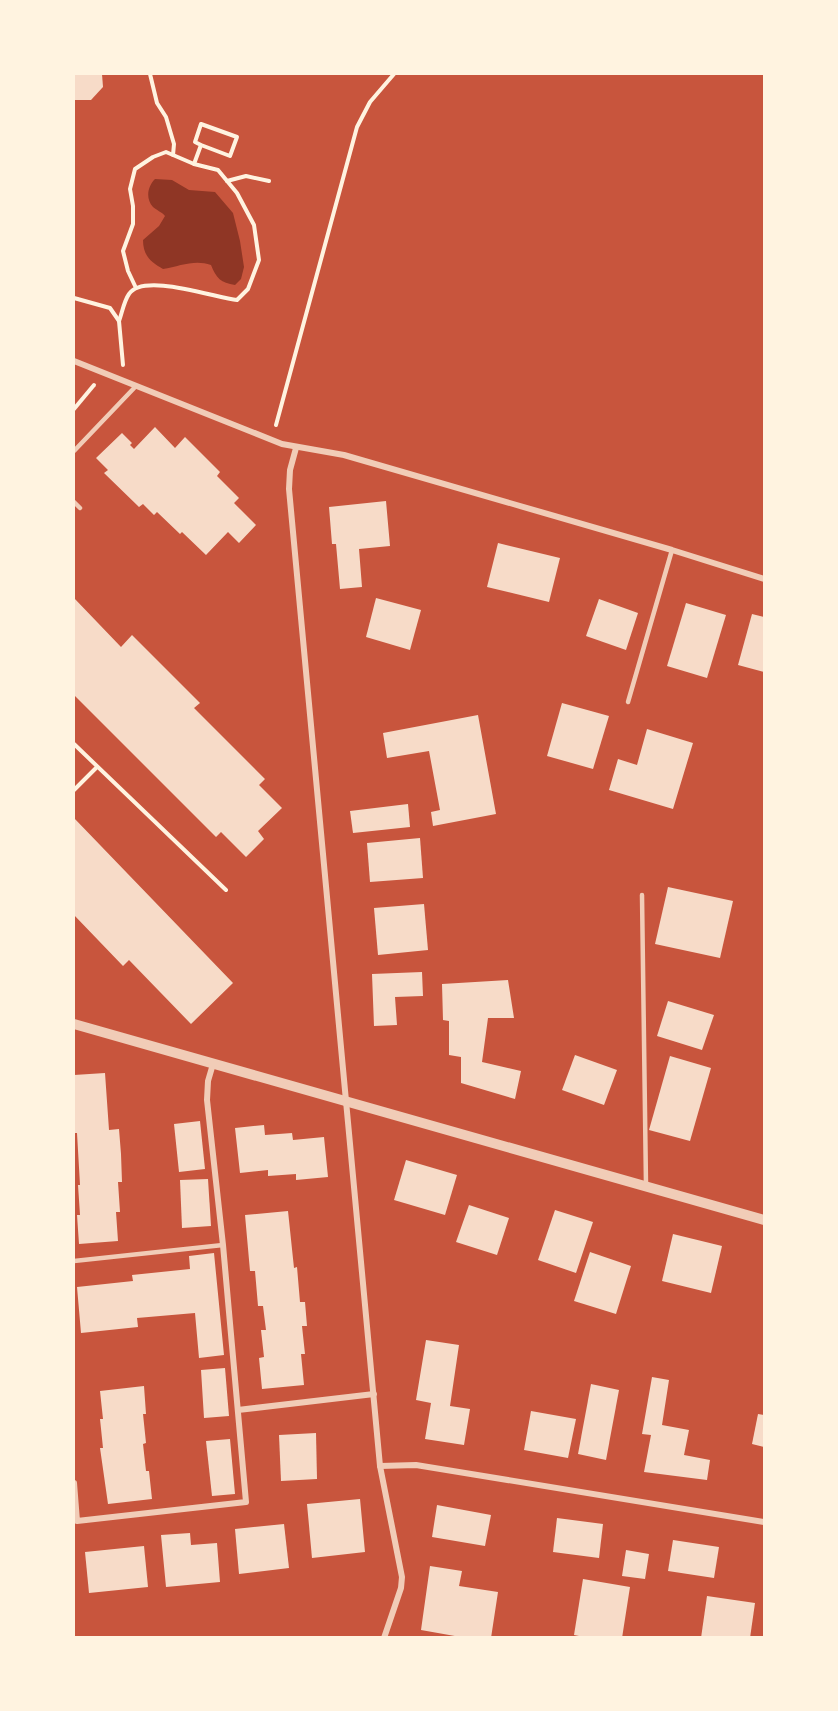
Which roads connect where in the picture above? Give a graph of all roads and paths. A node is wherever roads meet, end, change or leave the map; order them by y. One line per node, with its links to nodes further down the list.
1 (150, 74): 4 (path)
2 (394, 74): 16 (path)
3 (201, 145): 3 (path); 5 (path)
4 (173, 155): 5 (path); 8 (path)
5 (194, 164): 6 (path)
6 (227, 181): 7 (path); 8 (path)
7 (269, 181)
8 (136, 288): 10 (path)
9 (74, 298): 10 (path)
10 (119, 321): 13 (path)
11 (74, 361): 12 (street)
12 (105, 373): 13 (street); 15 (path)
13 (122, 381): 14 (street)
14 (136, 386): 16 (street); 18 (lane)
15 (74, 409)
16 (272, 440): 17 (street)
17 (296, 448): 21 (street); 31 (street)
18 (74, 451)
19 (74, 502): 20 (lane)
20 (80, 508)
21 (672, 550): 22 (street); 23 (lane)
22 (765, 579)
23 (628, 702)
24 (74, 744): 25 (path)
25 (97, 767): 26 (path); 27 (path)
26 (74, 790)
27 (226, 890)
28 (642, 895): 32 (lane)
29 (74, 1024): 30 (street)
30 (213, 1064): 31 (street); 34 (street)
31 (348, 1101): 32 (street); 36 (street)
32 (646, 1185): 33 (street)
33 (765, 1220)
34 (223, 1245): 35 (lane); 37 (street)
35 (74, 1261)
36 (374, 1394): 37 (street); 38 (street)
37 (238, 1410): 39 (street)
38 (380, 1466): 40 (street); 41 (street)
39 (74, 1483)
40 (765, 1522)
41 (384, 1638)

